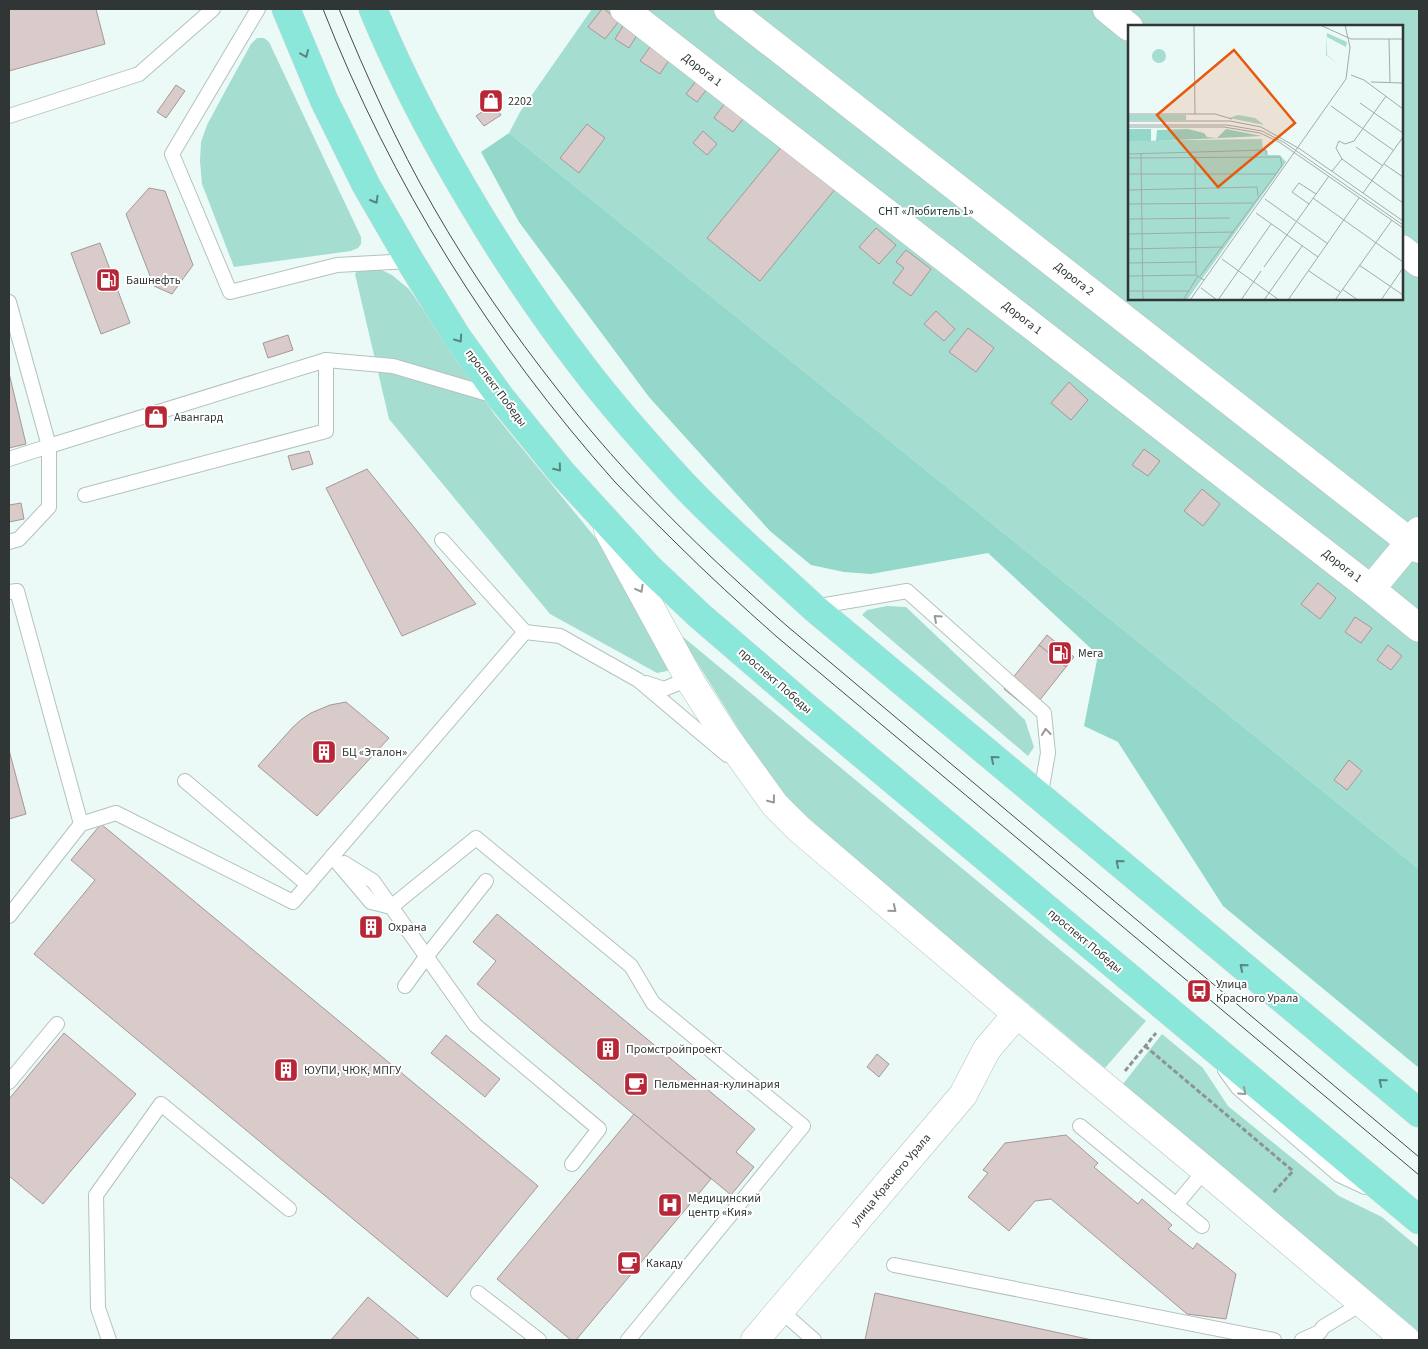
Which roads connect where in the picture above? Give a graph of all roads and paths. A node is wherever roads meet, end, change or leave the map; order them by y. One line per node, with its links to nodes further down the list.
1 (213, 9): 9 (lane)
2 (258, 9): 11 (lane)
3 (286, 9): 11 (main road, проспект Победы, one-way to 11)
4 (374, 9): 25 (main road)
5 (624, 9): 23 (street, Дорога 1)
6 (728, 9): 21 (street, Дорога 2)
7 (1106, 9): 8 (street)
8 (1128, 26)
9 (9, 116)
10 (1403, 250): 12 (street)
11 (410, 261): 15 (main road, проспект Победы, one-way to 15)
12 (1419, 264)
13 (9, 302): 16 (lane)
14 (326, 360): 15 (lane); 16 (lane); 18 (lane)
15 (501, 398): 19 (main road, проспект Победы, one-way to 19)
16 (49, 446): 17 (lane); 22 (lane)
17 (9, 459)
18 (85, 495)
19 (600, 515): 29 (street, one-way to 29); 54 (main road, проспект Победы, one-way to 54)
20 (442, 540): 27 (lane)
21 (1416, 541): 23 (street)
22 (9, 542)
23 (1372, 589): 26 (street, Дорога 1)
24 (9, 592): 33 (lane)
25 (813, 607): 32 (main road, one-way to 25); 32 (lane, one-way to 25)
26 (1419, 628)
27 (525, 632): 28 (lane); 34 (lane)
28 (638, 680): 29 (lane); 30 (lane)
29 (692, 684): 30 (street)
30 (755, 778): 41 (street, one-way to 41)
31 (185, 781): 36 (lane)
32 (1040, 798): 47 (main road, one-way to 32)
33 (81, 824): 36 (lane); 38 (lane)
34 (332, 856): 36 (lane); 37 (lane)
35 (486, 881): 39 (lane)
36 (308, 885)
37 (391, 907): 39 (lane); 62 (lane)
38 (9, 916)
39 (426, 957): 40 (lane); 49 (lane)
40 (405, 986)
41 (1017, 1014): 50 (street); 59 (street, улица Красного Урала)
42 (57, 1024): 46 (lane)
43 (1158, 1031): 44 (path)
44 (1145, 1046): 45 (path); 53 (path)
45 (1121, 1075)
46 (9, 1082)
47 (1419, 1113)
48 (1080, 1126): 51 (lane)
49 (572, 1164)
50 (1205, 1170): 51 (lane); 53 (street)
51 (1176, 1205): 55 (lane)
52 (289, 1209): 60 (lane)
53 (1256, 1213): 58 (street)
54 (1419, 1220)
55 (1202, 1226)
56 (894, 1265): 65 (lane)
57 (478, 1293): 61 (lane)
58 (1363, 1304): 66 (lane); 67 (street)
59 (780, 1311): 63 (street, улица Красного Урала); 64 (lane)
60 (109, 1340)
61 (539, 1340)
62 (628, 1340)
63 (756, 1340)
64 (814, 1340)
65 (1274, 1340)
66 (1302, 1340)
67 (1406, 1340)

